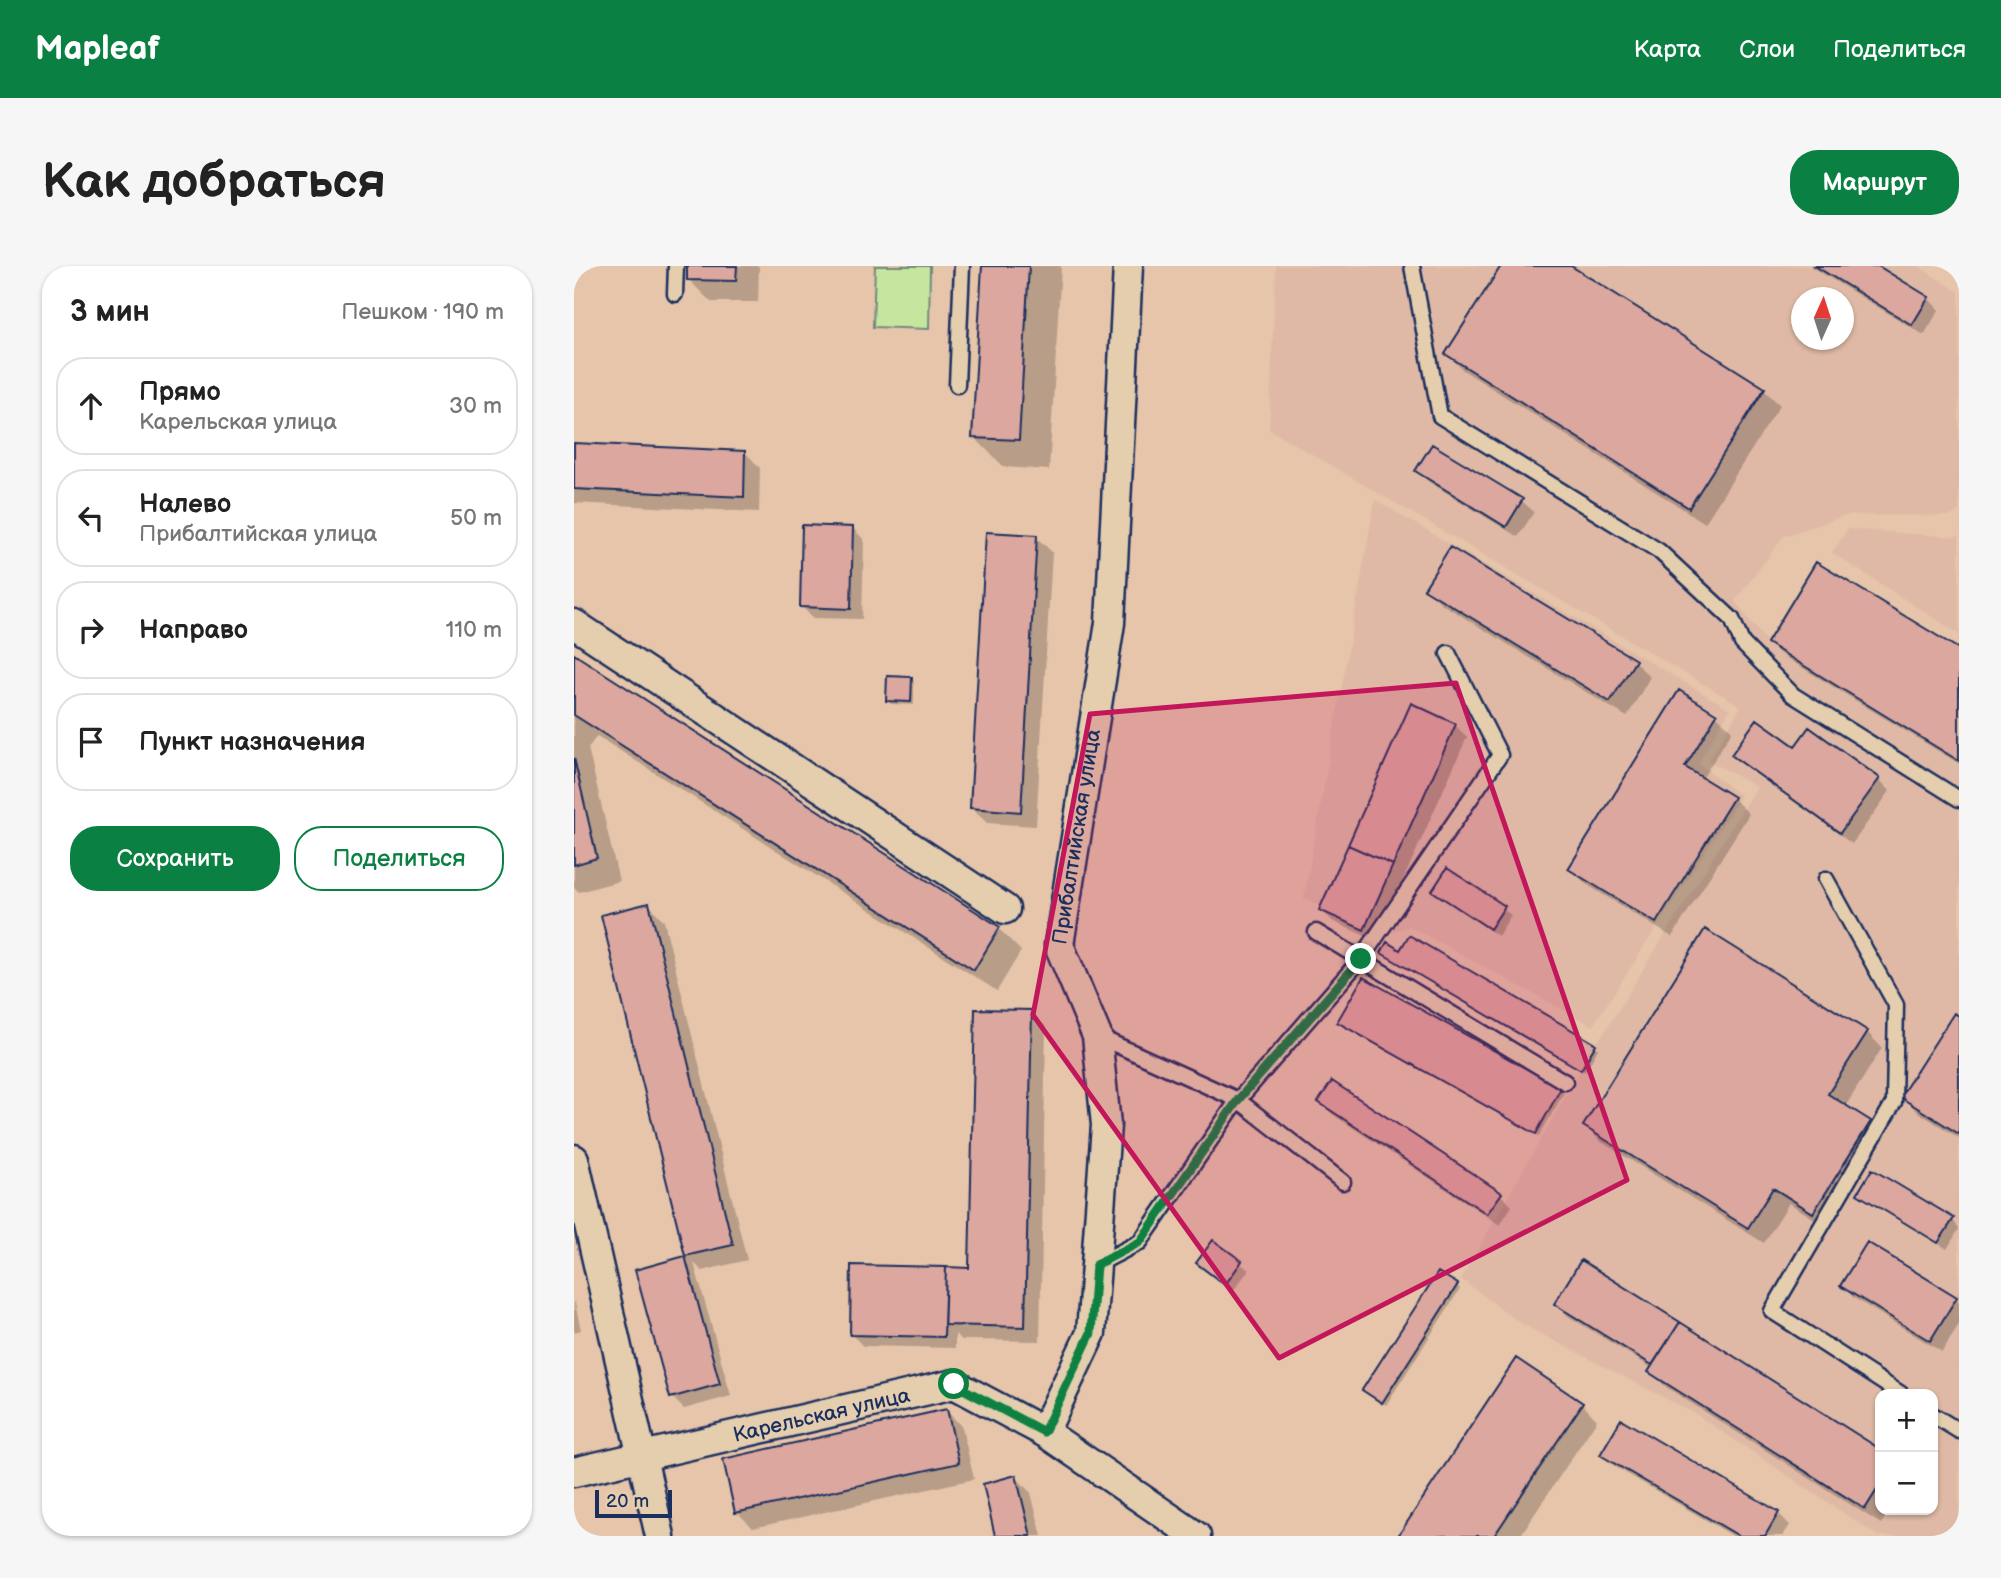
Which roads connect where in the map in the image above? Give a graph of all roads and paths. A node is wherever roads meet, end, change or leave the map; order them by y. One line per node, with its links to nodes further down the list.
1 (676, 266): 5 (lane)
2 (962, 266): 6 (lane)
3 (1128, 266): 14 (street, Прибалтийская улица)
4 (1412, 266): 9 (lane)
5 (675, 294)
6 (957, 384)
7 (574, 624): 11 (street)
8 (1448, 653): 13 (lane)
9 (1959, 799)
10 (1826, 879): 20 (lane)
11 (1005, 909)
12 (1316, 932): 13 (lane)
13 (1361, 959): 15 (lane); 16 (lane)
14 (1097, 1036): 16 (lane); 19 (street, Прибалтийская улица)
15 (1564, 1082)
16 (1238, 1100): 18 (lane); 19 (lane)
17 (574, 1159): 24 (street)
18 (1343, 1182)
19 (1096, 1265): 22 (street, Прибалтийская улица)
20 (1893, 1389)
21 (1938, 1418): 23 (lane)
22 (1044, 1432): 24 (street, Карельская улица); 27 (street, Карельская улица)
23 (1959, 1432)
24 (642, 1456): 25 (street, Карельская улица); 26 (street)
25 (574, 1472)
26 (660, 1536)
27 (1196, 1536)

